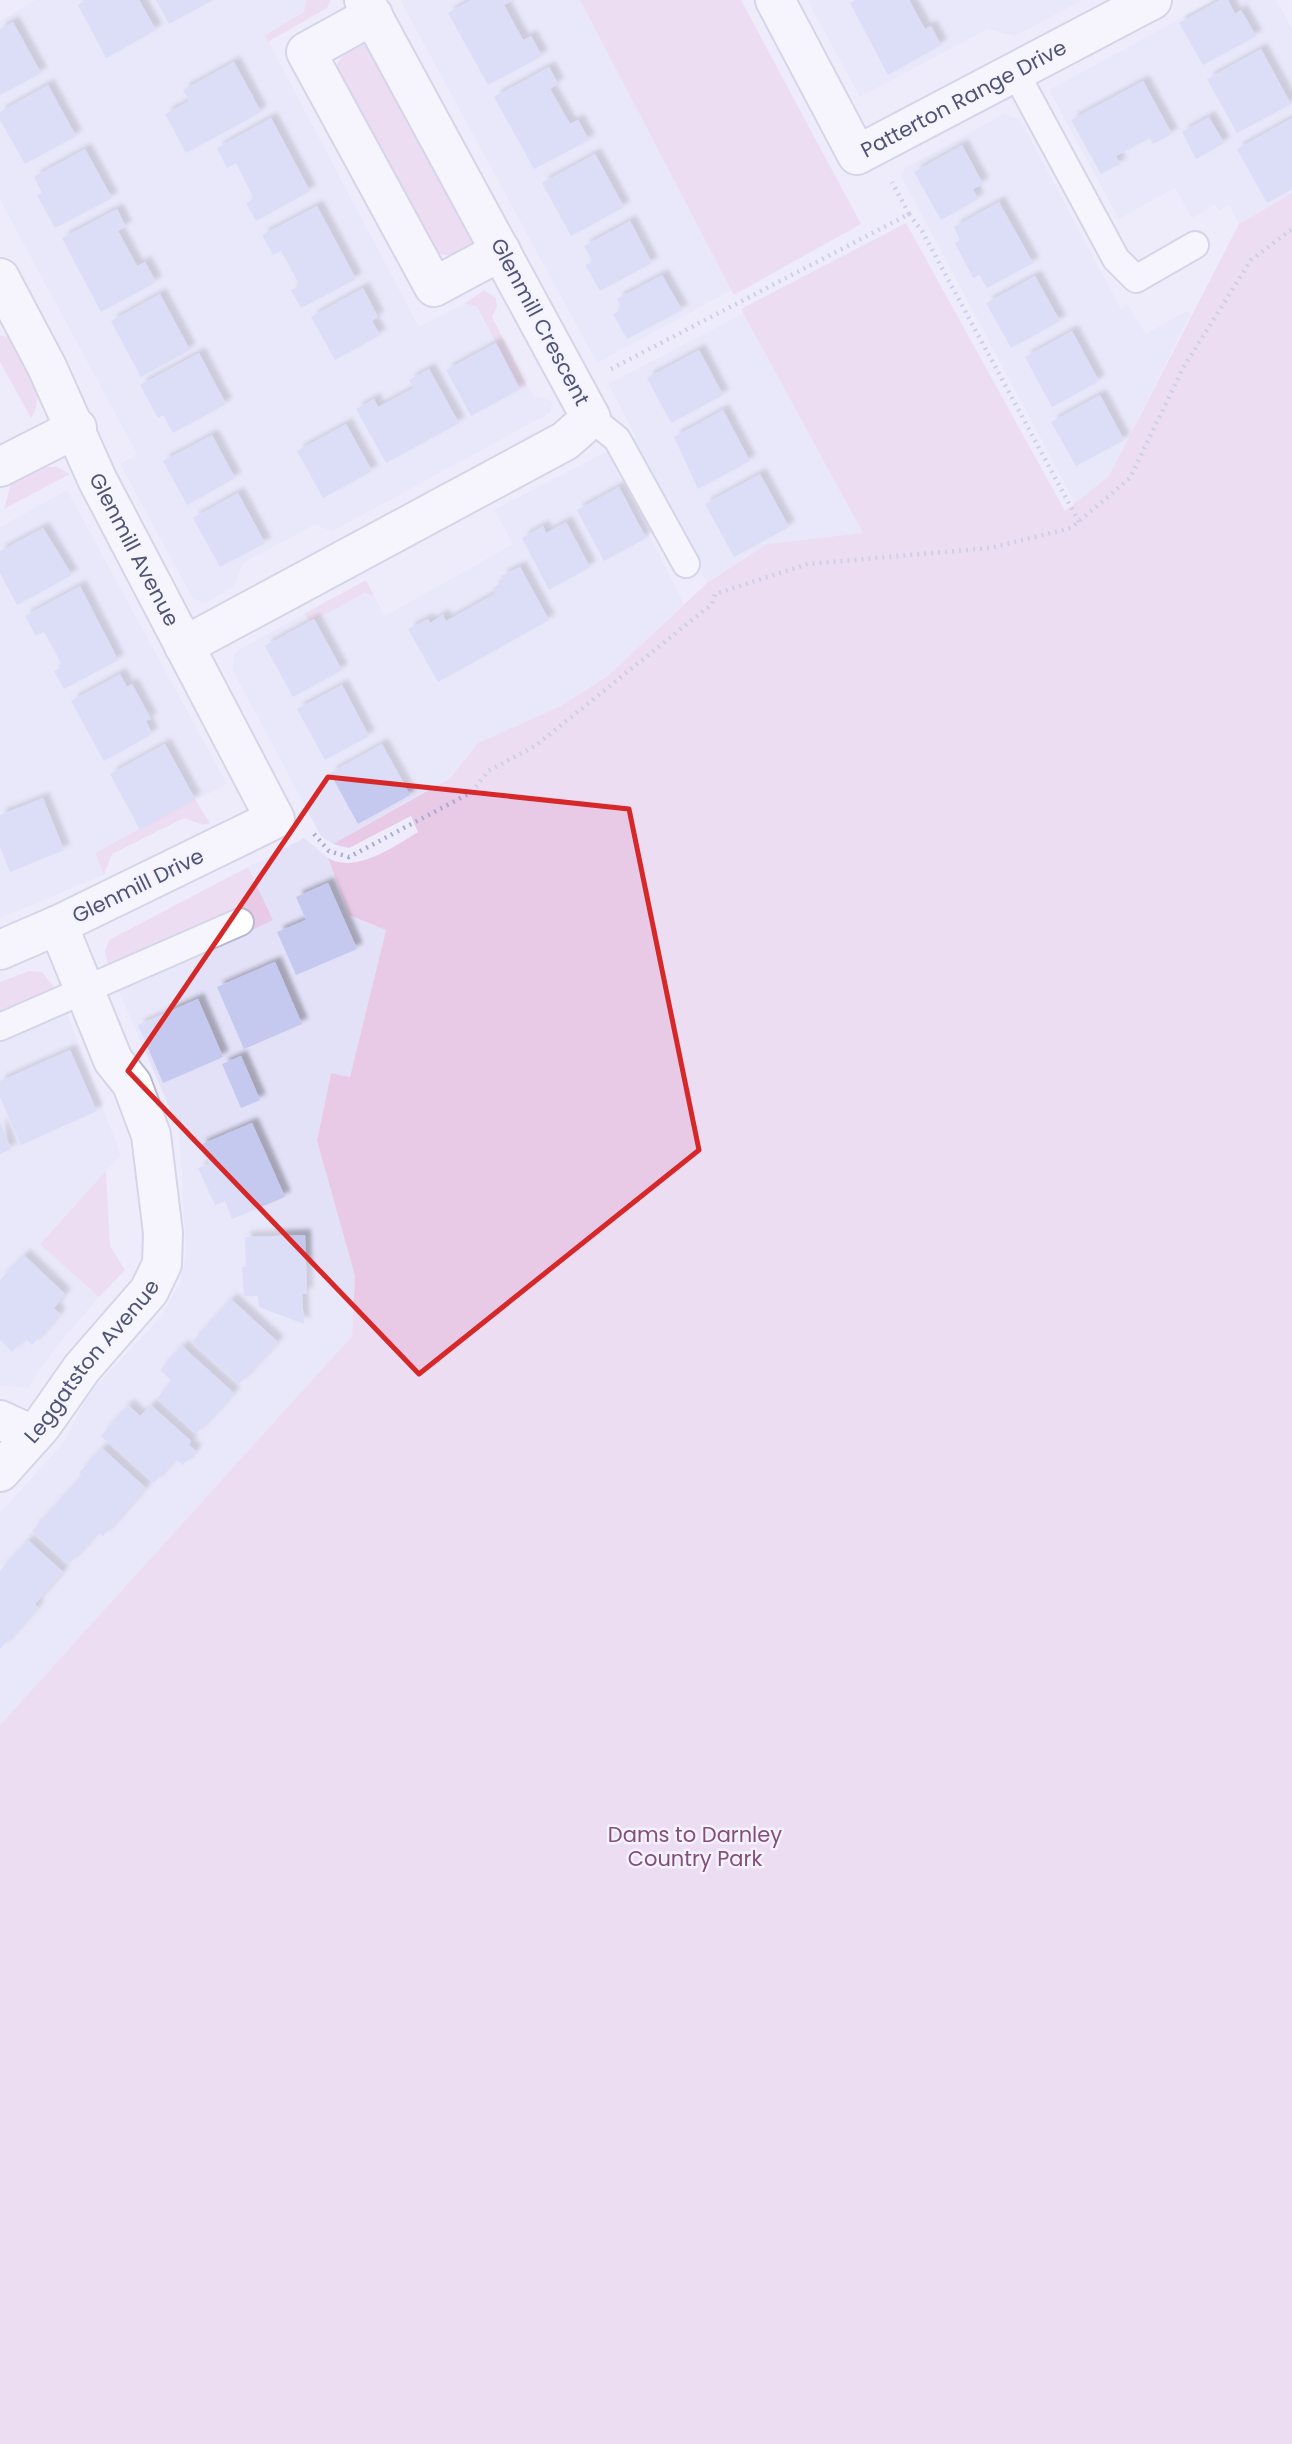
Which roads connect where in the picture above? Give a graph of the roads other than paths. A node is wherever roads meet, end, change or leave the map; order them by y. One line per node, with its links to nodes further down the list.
1 (775, 0): 4 (street, Patterton Range Drive)
2 (1152, 0): 4 (street, Patterton Range Drive)
3 (369, 7): 6 (street, Glenmill Crescent); 6 (street)
4 (1015, 72): 5 (lane)
5 (1195, 245)
6 (501, 251): 8 (street, Glenmill Crescent)
7 (0, 278): 9 (street, Glenmill Avenue)
8 (584, 403): 11 (lane); 12 (street, Glenmill Crescent)
9 (77, 428): 10 (street); 12 (street, Glenmill Avenue)
10 (0, 467)
11 (686, 564)
12 (184, 646): 13 (street, Glenmill Avenue)
13 (275, 819): 15 (street, Glenmill Drive)
14 (240, 922): 17 (lane)
15 (58, 925): 16 (street, Glenmill Drive); 17 (street, Leggatston Avenue)
16 (0, 950)
17 (85, 991): 18 (lane); 19 (street, Leggatston Avenue)
18 (0, 1027)
19 (17, 1428): 20 (street, Leggatston Avenue)
20 (0, 1472)

